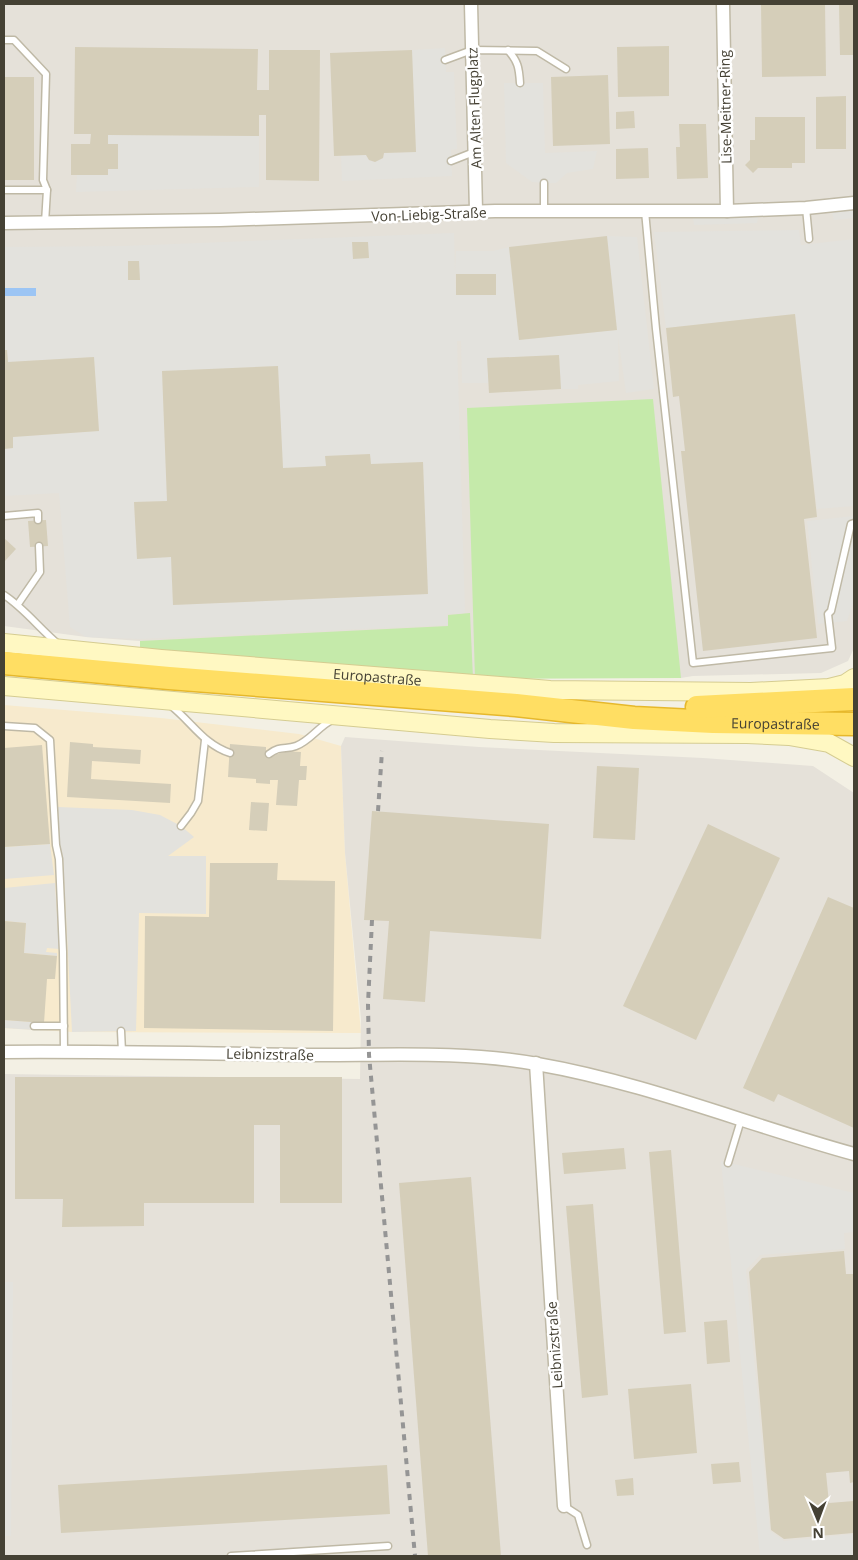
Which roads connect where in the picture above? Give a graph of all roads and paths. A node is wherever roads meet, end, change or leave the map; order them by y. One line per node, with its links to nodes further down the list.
1 (470, 4): 4 (street, Am Alten Flugplatz)
2 (723, 4): 18 (street, Lise-Meitner-Ring)
3 (4, 40): 13 (lane)
4 (472, 50): 5 (lane); 6 (lane); 9 (street, Am Alten Flugplatz)
5 (508, 50): 7 (lane); 8 (lane)
6 (445, 60)
7 (566, 69)
8 (520, 83)
9 (476, 152): 10 (lane); 19 (street, Am Alten Flugplatz)
10 (451, 161)
11 (544, 183): 16 (lane)
12 (4, 190): 13 (lane)
13 (47, 190): 21 (lane)
14 (854, 203): 15 (street, Von-Liebig-Straße)
15 (806, 208): 18 (street, Von-Liebig-Straße); 22 (lane)
16 (544, 210): 17 (street, Von-Liebig-Straße); 19 (street, Von-Liebig-Straße)
17 (645, 211): 18 (street, Von-Liebig-Straße); 25 (lane)
18 (727, 211)
19 (476, 212): 21 (street, Von-Liebig-Straße)
20 (4, 223): 21 (street, Von-Liebig-Straße)
21 (45, 223)
22 (808, 239)
23 (4, 516): 24 (lane)
24 (38, 520)
25 (854, 523)
26 (39, 546): 28 (lane)
27 (4, 595): 28 (lane)
28 (18, 604): 30 (lane)
29 (4, 643): 30 (street, Europastraße)
30 (65, 649): 34 (street, Europastraße)
31 (4, 663): 37 (highway, Europastraße)
32 (854, 678): 34 (street, Europastraße)
33 (4, 686): 36 (street, Europastraße)
34 (751, 692): 35 (highway)
35 (854, 698): 37 (highway, Europastraße)
36 (165, 701): 38 (street, Europastraße); 42 (lane)
37 (516, 705): 39 (highway, Europastraße)
38 (340, 716): 41 (street, Europastraße); 44 (lane)
39 (854, 724): 41 (highway)
40 (4, 726): 47 (lane)
41 (747, 734): 45 (street, Europastraße)
42 (205, 740): 43 (lane); 46 (lane)
43 (230, 753)
44 (270, 754)
45 (854, 757)
46 (181, 826)
47 (60, 859): 48 (lane); 50 (lane)
48 (52, 860)
49 (34, 1026): 50 (lane)
50 (64, 1026): 53 (lane)
51 (121, 1031): 54 (lane)
52 (4, 1052): 53 (street, Leibnizstraße)
53 (64, 1052): 54 (street, Leibnizstraße)
54 (122, 1053): 55 (street, Leibnizstraße)
55 (536, 1063): 56 (street, Leibnizstraße); 59 (street, Leibnizstraße)
56 (741, 1120): 57 (street, Leibnizstraße); 58 (lane)
57 (854, 1154)
58 (728, 1163)
59 (564, 1506): 60 (lane)
60 (587, 1545)
61 (388, 1546): 62 (lane)
62 (231, 1556)

